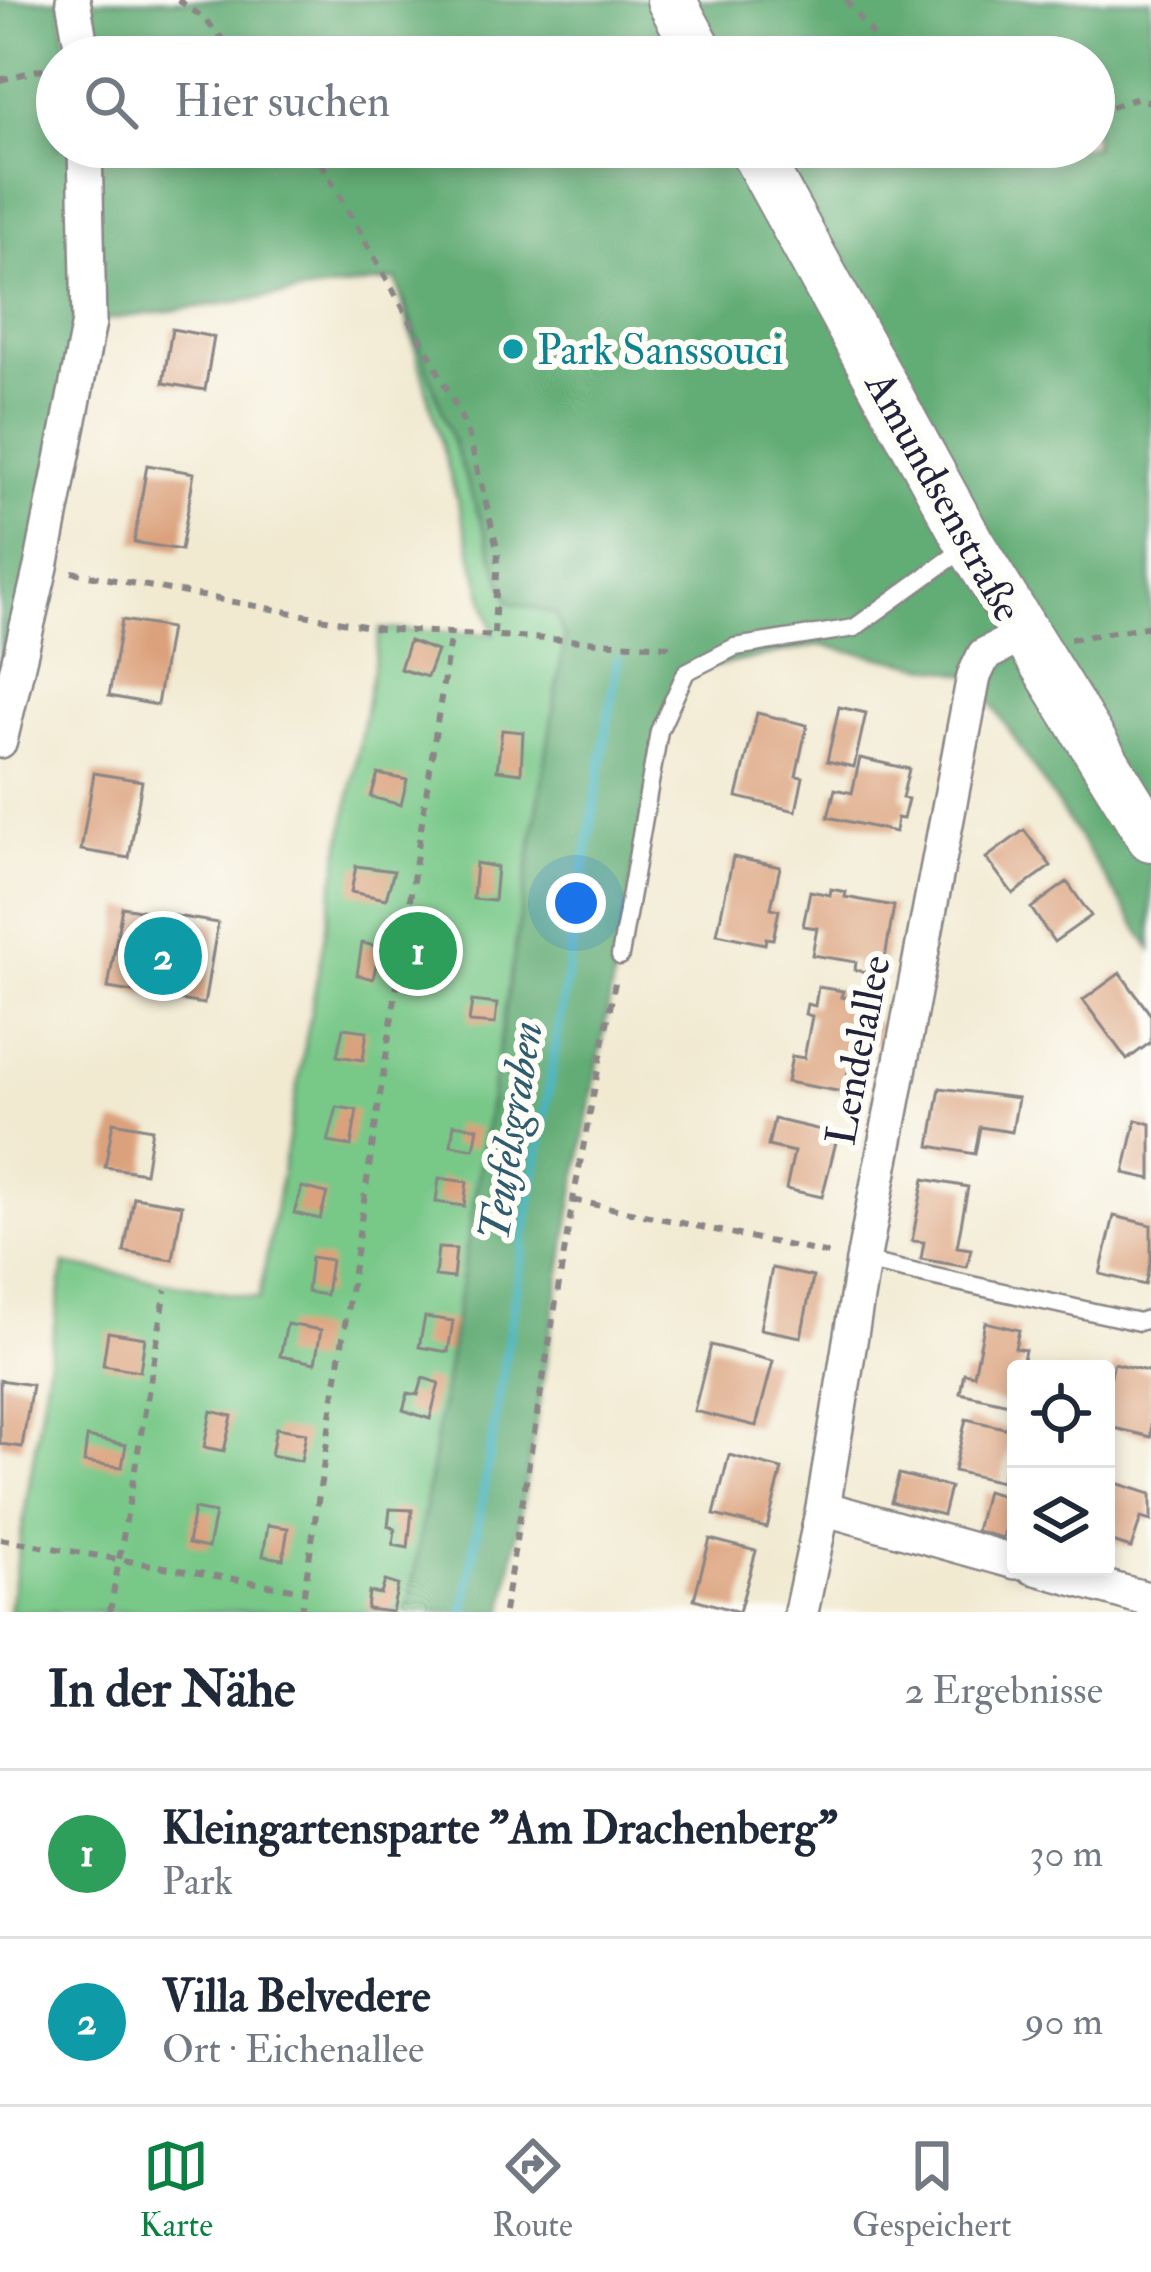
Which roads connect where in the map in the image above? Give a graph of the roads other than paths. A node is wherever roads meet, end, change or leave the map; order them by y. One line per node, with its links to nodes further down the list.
1 (73, 0): 3 (street)
2 (671, 0): 4 (street)
3 (79, 36)
4 (691, 36)
5 (85, 168): 9 (street)
6 (764, 168): 7 (street, Amundsenstraße)
7 (970, 544): 8 (street, Amundsenstraße); 11 (lane)
8 (1028, 642): 10 (street, Amundsenstraße); 12 (street, Lendelallee)
9 (0, 741)
10 (1151, 837)
11 (620, 956)
12 (863, 1261): 13 (lane); 14 (street, Lendelallee)
13 (1151, 1318)
14 (823, 1508): 15 (street); 18 (street, Lendelallee)
15 (1007, 1559)
16 (1065, 1576): 17 (street)
17 (1151, 1600)
18 (801, 1612)

